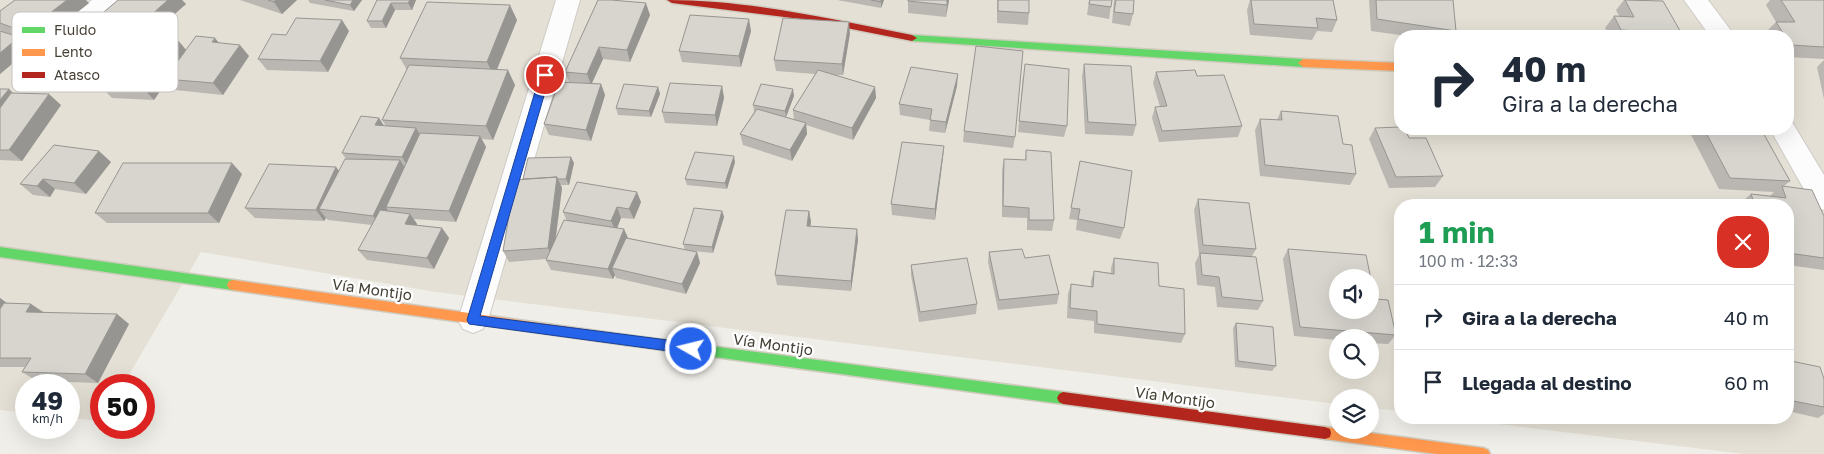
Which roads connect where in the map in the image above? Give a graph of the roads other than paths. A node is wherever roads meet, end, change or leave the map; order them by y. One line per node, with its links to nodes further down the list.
1 (107, 0): 5 (street)
2 (568, 0): 11 (street)
3 (672, 0): 7 (main road)
4 (1696, 0): 6 (street)
5 (92, 12)
6 (1718, 30)
7 (1394, 66)
8 (1787, 135): 9 (street)
9 (1824, 199)
10 (0, 252): 11 (main road, Vía Montijo)
11 (473, 320): 12 (main road, Vía Montijo)
12 (1483, 454)

